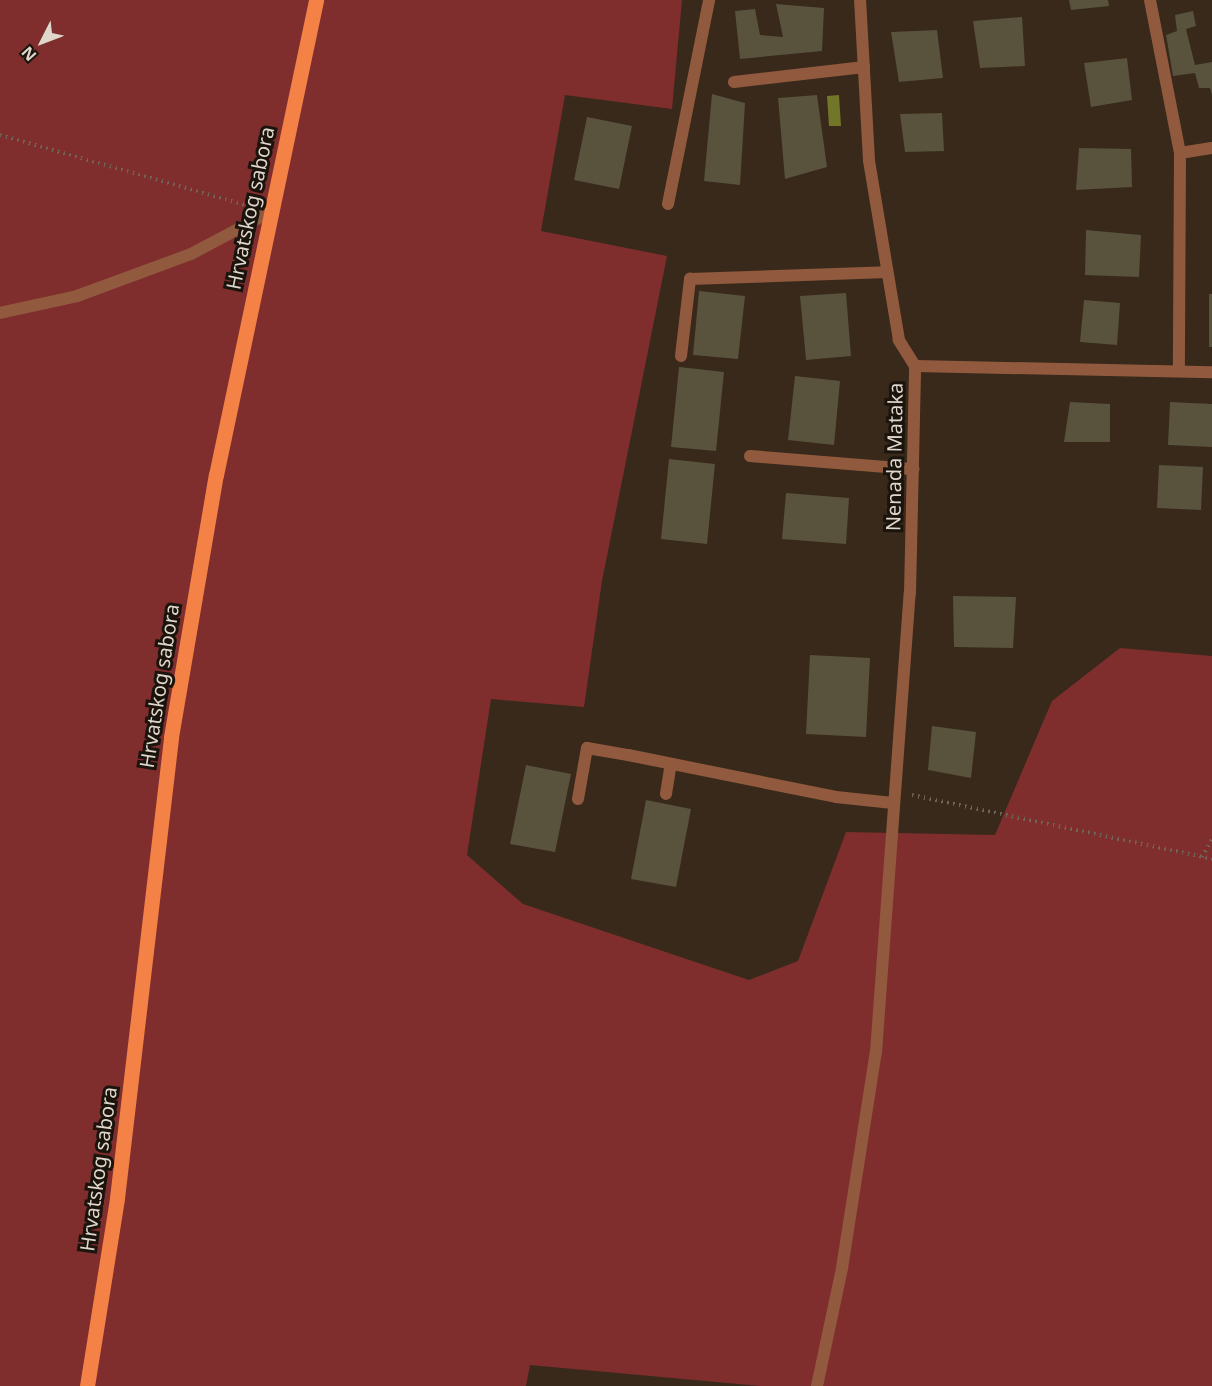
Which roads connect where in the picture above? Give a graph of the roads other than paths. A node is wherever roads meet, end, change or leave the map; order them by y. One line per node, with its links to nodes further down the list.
1 (316, 0): 10 (main road, Hrvatskog sabora)
2 (709, 0): 9 (street)
3 (860, 0): 5 (street, Nenada Mataka)
4 (1150, 0): 8 (street)
5 (864, 67): 6 (street); 11 (street, Nenada Mataka)
6 (734, 82)
7 (1212, 148): 8 (street)
8 (1180, 153): 15 (street)
9 (668, 204)
10 (270, 212): 12 (street); 23 (main road, Hrvatskog sabora)
11 (887, 272): 13 (street); 14 (street, Nenada Mataka)
12 (0, 313)
13 (681, 356)
14 (915, 366): 15 (street); 18 (street, Nenada Mataka)
15 (1179, 371): 16 (street)
16 (1212, 372)
17 (750, 456): 18 (street)
18 (913, 469): 22 (street, Nenada Mataka)
19 (671, 764): 20 (street); 21 (street); 22 (street)
20 (666, 794)
21 (578, 799)
22 (893, 803): 24 (street, Nenada Mataka)
23 (87, 1386)
24 (817, 1386)

